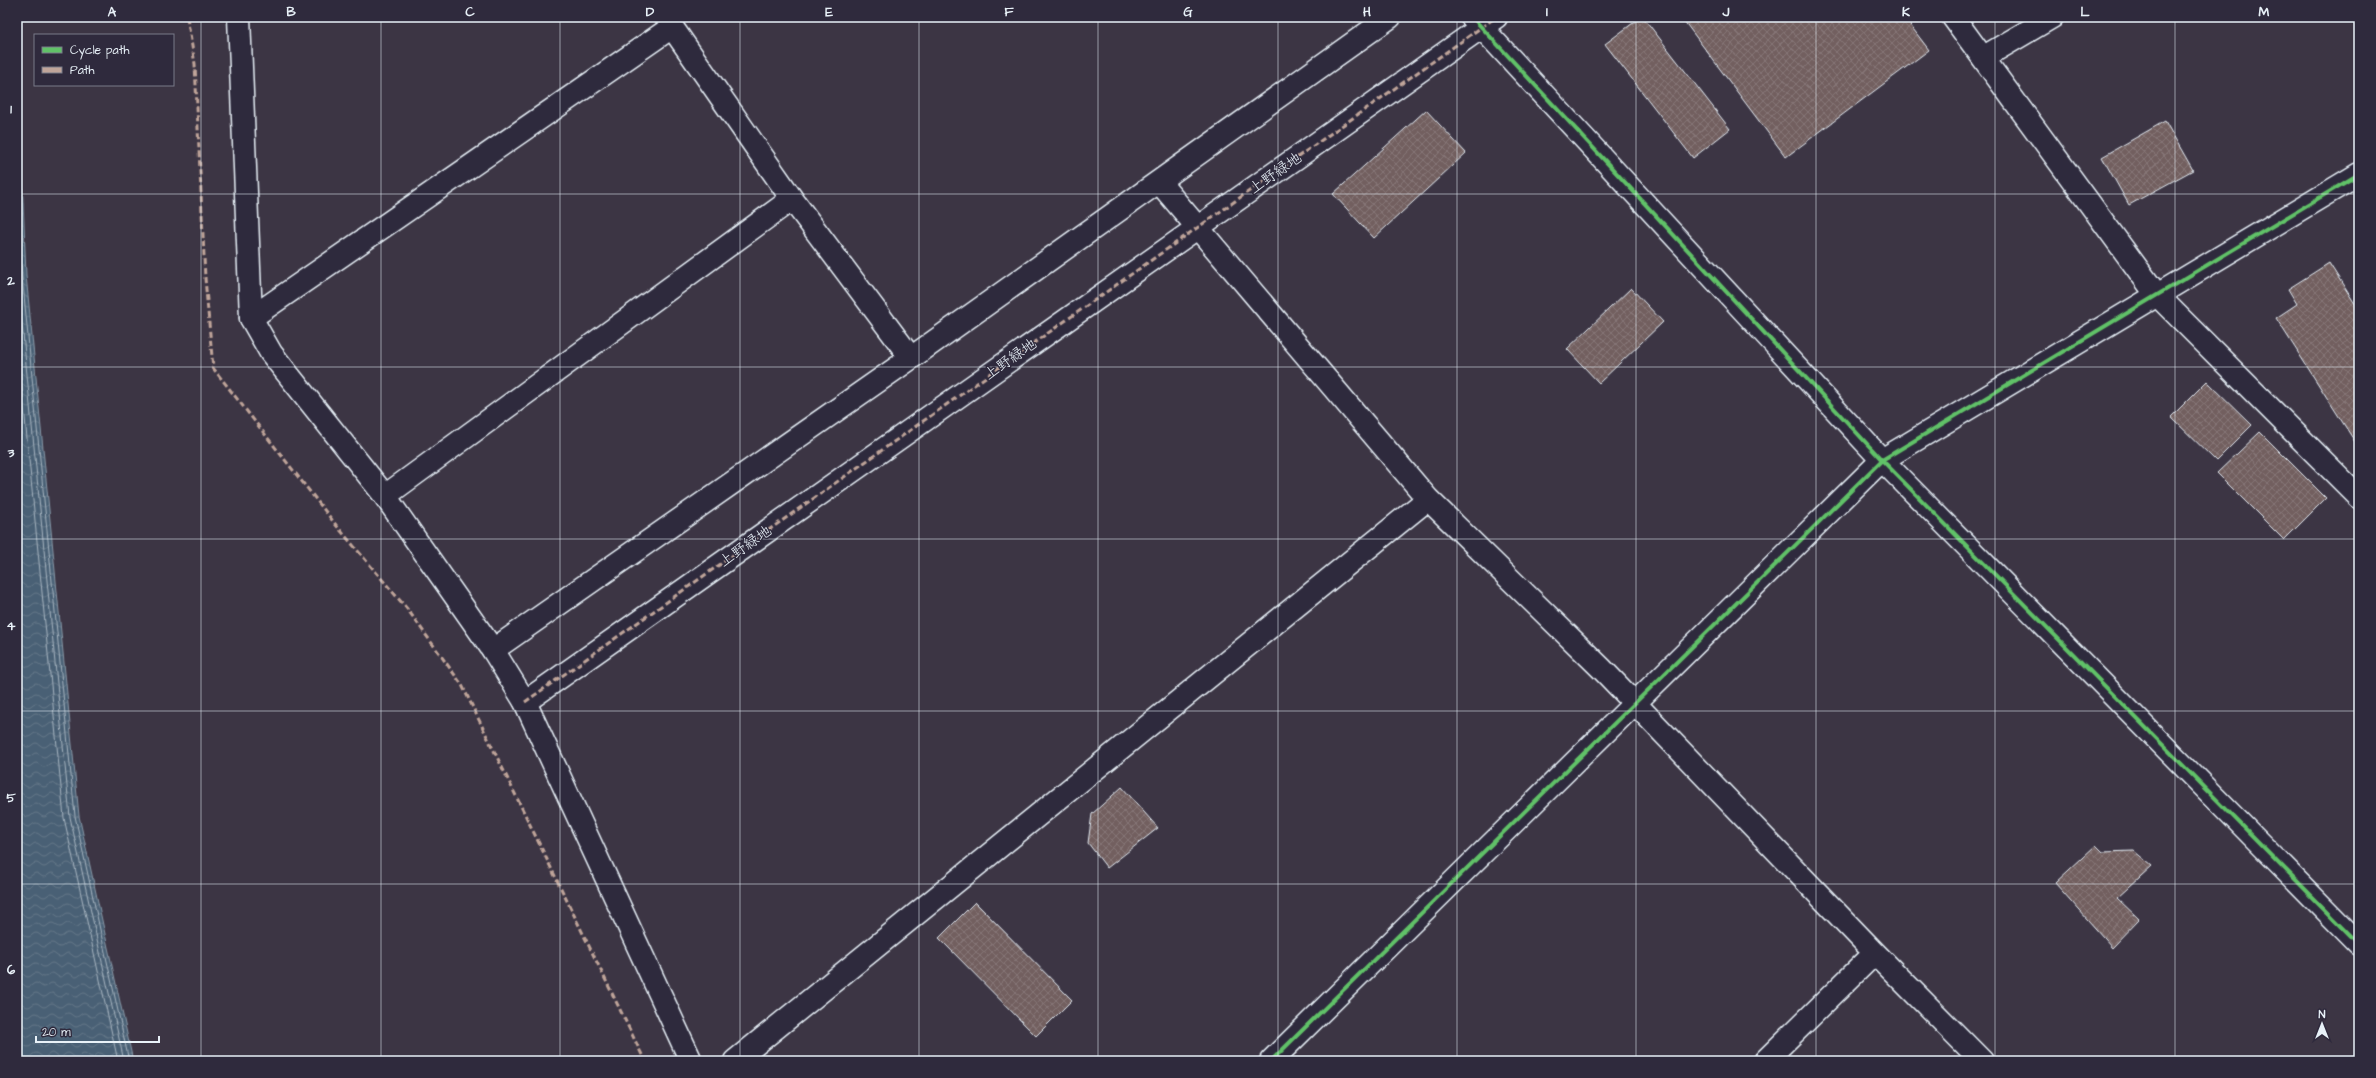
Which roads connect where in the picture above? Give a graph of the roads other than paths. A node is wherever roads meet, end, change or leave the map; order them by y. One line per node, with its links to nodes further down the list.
1 (239, 17): 12 (street)
2 (1390, 17): 8 (street)
3 (1953, 17): 6 (street)
4 (2052, 17): 6 (street)
5 (1483, 20): 10 (street, 上野緑地); 14 (street)
6 (1984, 57): 11 (street)
7 (2359, 174): 11 (street)
8 (1159, 182): 10 (street); 13 (street)
9 (792, 200): 12 (street); 13 (street); 15 (street)
10 (1198, 227): 17 (street); 19 (street, 上野緑地)
11 (2156, 294): 14 (street); 16 (street)
12 (251, 318): 15 (street)
13 (911, 358): 18 (street)
14 (1882, 460): 20 (street); 21 (street)
15 (385, 496): 18 (street)
16 (2359, 497)
17 (1428, 499): 20 (street); 24 (street)
18 (493, 650): 19 (street)
19 (524, 702): 23 (street)
20 (1634, 703): 22 (street); 25 (street)
21 (2359, 944)
22 (1875, 954): 26 (street); 27 (street)
23 (691, 1061)
24 (735, 1061)
25 (1271, 1061)
26 (1765, 1061)
27 (1982, 1061)

